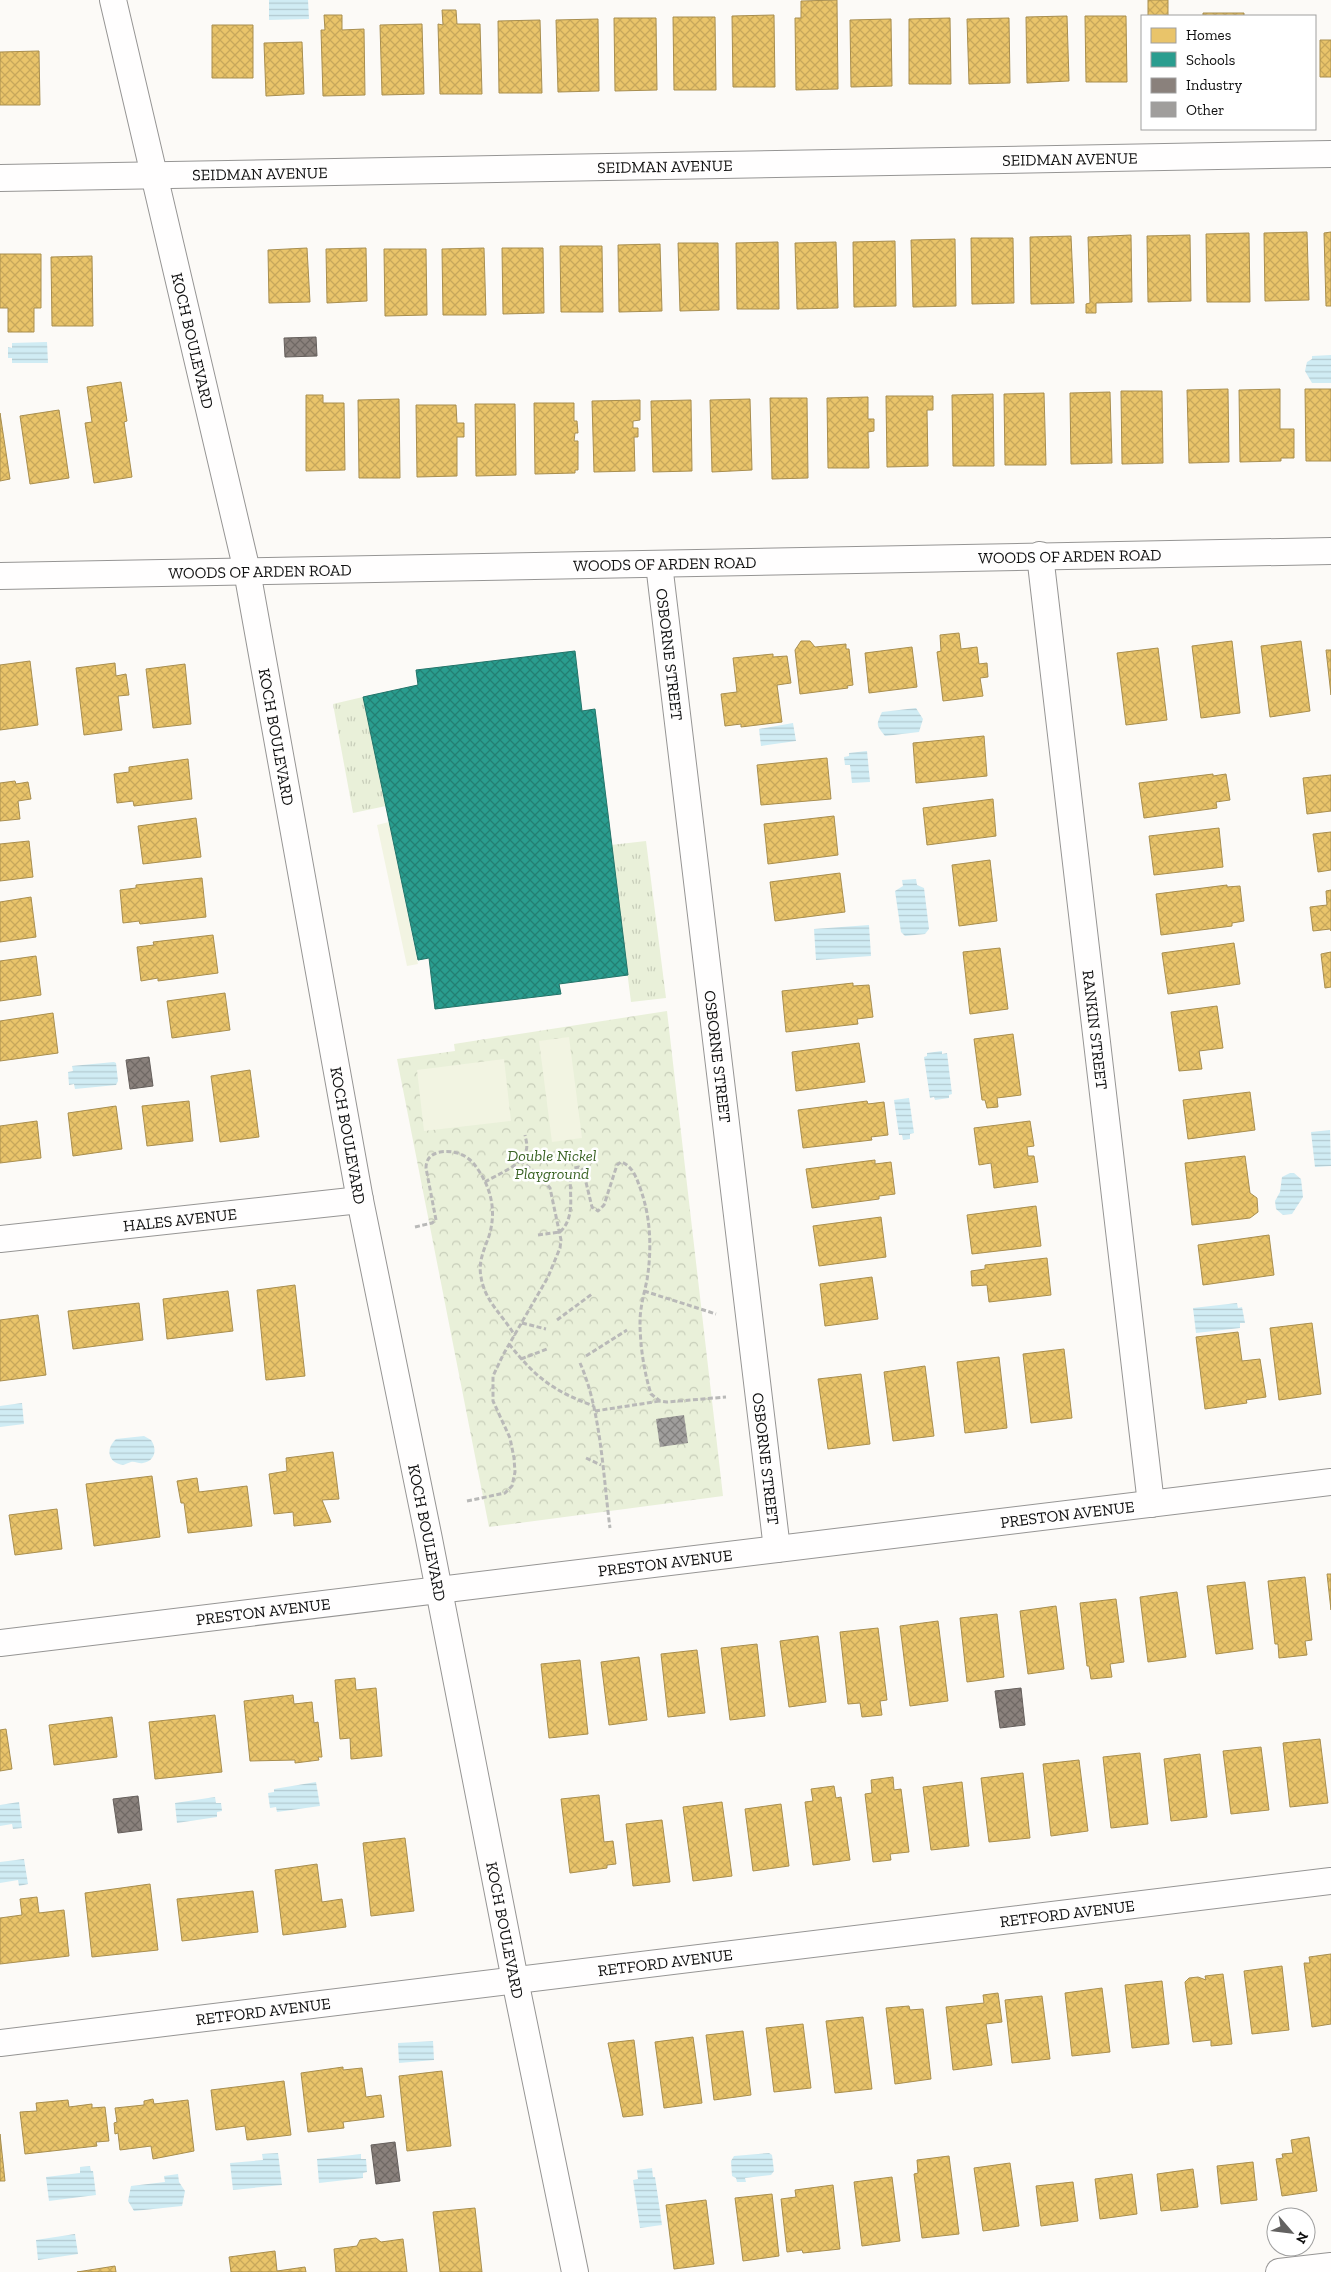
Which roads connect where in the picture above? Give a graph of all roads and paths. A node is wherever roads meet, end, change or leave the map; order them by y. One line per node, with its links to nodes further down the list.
1 (113, 0): 3 (street, KOCH BOULEVARD)
2 (1331, 154): 3 (street, SEIDMAN AVENUE)
3 (153, 175): 4 (street, SEIDMAN AVENUE); 8 (street, KOCH BOULEVARD)
4 (0, 178)
5 (1331, 551): 6 (street, WOODS OF ARDEN ROAD)
6 (1040, 555): 7 (street, WOODS OF ARDEN ROAD); 39 (street, RANKIN STREET)
7 (659, 564): 8 (street, WOODS OF ARDEN ROAD); 41 (street, OSBORNE STREET)
8 (247, 571): 9 (street, WOODS OF ARDEN ROAD); 13 (street, KOCH BOULEVARD)
9 (0, 576)
10 (526, 1135): 11 (path)
11 (520, 1160): 12 (path); 15 (path)
12 (485, 1182): 14 (path); 25 (path)
13 (360, 1200): 17 (street, HALES AVENUE); 42 (street, KOCH BOULEVARD)
14 (415, 1227)
15 (560, 1232): 16 (path); 18 (path); 22 (path)
16 (538, 1235)
17 (0, 1239)
18 (644, 1291): 20 (path); 32 (path)
19 (592, 1294): 21 (path)
20 (716, 1314)
21 (557, 1320)
22 (522, 1324): 23 (path); 25 (path)
23 (546, 1329)
24 (627, 1330): 28 (path)
25 (515, 1336): 26 (path)
26 (509, 1344): 29 (path); 38 (path)
27 (547, 1349): 29 (path)
28 (586, 1356)
29 (521, 1359): 33 (path)
30 (580, 1363): 33 (path)
31 (726, 1397): 32 (path)
32 (660, 1401): 34 (path)
33 (594, 1406): 34 (path)
34 (595, 1411): 36 (path)
35 (586, 1458): 36 (path)
36 (602, 1465): 40 (path)
37 (1331, 1482): 39 (street, PRESTON AVENUE)
38 (467, 1501)
39 (1152, 1504): 41 (street, PRESTON AVENUE)
40 (610, 1528)
41 (777, 1549): 42 (street, PRESTON AVENUE)
42 (439, 1590): 43 (street, PRESTON AVENUE); 45 (street, KOCH BOULEVARD)
43 (0, 1643)
44 (1331, 1881): 45 (street, RETFORD AVENUE)
45 (515, 1980): 46 (street, RETFORD AVENUE); 48 (street, KOCH BOULEVARD)
46 (0, 2042)
47 (1331, 2266): 49 (street)
48 (576, 2272)
49 (1279, 2272)

